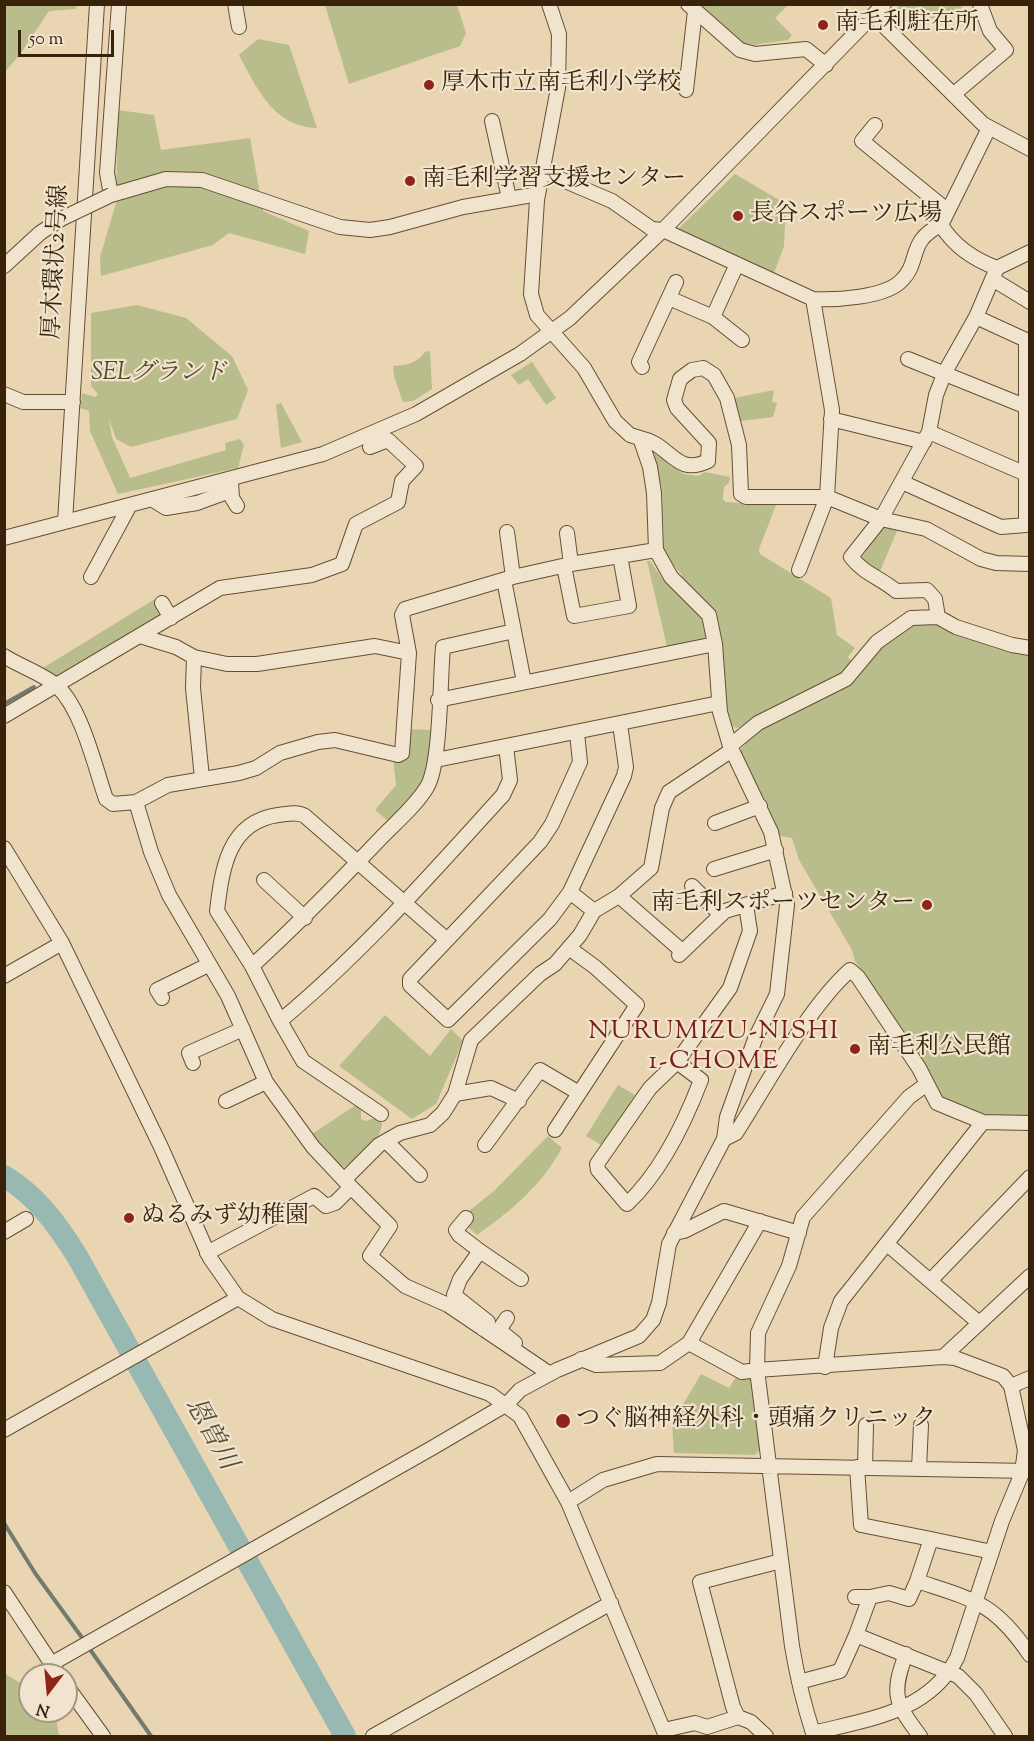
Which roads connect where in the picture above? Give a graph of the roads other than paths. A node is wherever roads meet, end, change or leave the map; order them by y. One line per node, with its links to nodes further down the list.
1 (97, 4): 40 (street, 厚木環状2号線)
2 (119, 4): 19 (street)
3 (235, 4): 9 (street)
4 (549, 4): 17 (street)
5 (884, 4): 8 (street)
6 (980, 4): 12 (street)
7 (692, 8): 10 (street); 11 (street)
8 (873, 15): 10 (street); 12 (street)
9 (239, 27)
10 (826, 65): 23 (street)
11 (687, 81)
12 (954, 94): 15 (street)
13 (492, 121): 20 (street)
14 (875, 126): 21 (street)
15 (989, 128): 16 (street); 21 (street)
16 (1029, 149)
17 (544, 172): 18 (street); 23 (street)
18 (538, 194): 20 (street); 34 (street)
19 (111, 195): 20 (street); 26 (street, bridge)
20 (509, 198)
21 (948, 211): 22 (street)
22 (941, 225): 27 (street); 30 (street)
23 (663, 230): 25 (street); 34 (street)
24 (1029, 252): 27 (street)
25 (738, 264): 30 (street); 32 (street)
26 (4, 266)
27 (996, 274): 31 (street); 33 (street)
28 (676, 282): 29 (street)
29 (669, 298): 32 (street); 37 (street)
30 (813, 298): 42 (street)
31 (1029, 302)
32 (714, 317): 35 (street)
33 (976, 317): 38 (street); 41 (street)
34 (551, 332): 44 (street); 48 (street)
35 (742, 340)
36 (908, 358): 38 (street)
37 (642, 367)
38 (945, 372): 41 (street); 43 (street)
39 (4, 394): 40 (street)
40 (73, 402): 53 (street, 厚木環状2号線)
41 (1027, 407): 46 (street)
42 (831, 419): 43 (street); 49 (street)
43 (926, 437): 46 (street); 47 (street)
44 (640, 438): 49 (street); 57 (street)
45 (370, 447): 66 (street)
46 (1026, 474): 47 (street)
47 (902, 482): 52 (street)
48 (231, 485): 50 (street); 51 (street)
49 (827, 497): 52 (street); 61 (street)
50 (130, 506): 53 (street); 62 (street)
51 (237, 506)
52 (881, 519): 59 (street); 65 (street)
53 (65, 522): 56 (street)
54 (507, 532): 63 (street)
55 (567, 533): 60 (street)
56 (4, 538)
57 (656, 550): 58 (street); 69 (street)
58 (620, 556): 60 (street); 60 (street)
59 (1029, 564)
60 (568, 565): 63 (street)
61 (800, 570)
62 (92, 577)
63 (508, 578): 67 (street); 71 (street)
64 (162, 603): 66 (street)
65 (938, 617): 70 (street); 82 (street)
66 (171, 618): 68 (street)
67 (514, 631): 74 (street); 76 (street)
68 (140, 636): 73 (street); 75 (street)
69 (715, 644): 74 (street); 77 (street)
70 (1029, 648)
71 (409, 653): 73 (street); 84 (street)
72 (4, 656): 75 (street)
73 (194, 657): 84 (street)
74 (524, 682): 76 (street)
75 (57, 686): 78 (street); 85 (street)
76 (438, 700): 83 (street)
77 (719, 703): 79 (street); 82 (street)
78 (4, 716)
79 (620, 724): 80 (street); 94 (street)
80 (577, 733): 81 (street); 102 (street)
81 (506, 746): 83 (street); 97 (street)
82 (731, 748): 86 (street); 96 (street)
83 (436, 760): 90 (street)
84 (202, 778): 85 (street)
85 (136, 802): 105 (street)
86 (760, 806): 87 (street); 89 (street)
87 (715, 823)
88 (4, 848): 103 (street)
89 (776, 850): 91 (street); 95 (street)
90 (357, 863): 97 (street); 101 (street); 106 (street)
91 (714, 869)
92 (270, 881): 101 (street)
93 (692, 886): 100 (street)
94 (570, 892): 99 (street); 102 (street)
95 (785, 893): 98 (street); 123 (street)
96 (619, 896): 99 (street); 100 (street)
97 (404, 904): 102 (street); 109 (street)
98 (746, 905): 100 (street); 112 (street)
99 (594, 911): 104 (street)
100 (721, 915)
101 (305, 918): 106 (street)
102 (447, 940)
103 (62, 943): 107 (street); 137 (street)
104 (569, 948): 115 (street); 116 (street)
105 (207, 965): 108 (street); 110 (street)
106 (252, 966): 109 (street)
107 (4, 976)
108 (157, 990)
109 (280, 1021): 119 (street)
110 (243, 1029): 111 (street); 113 (street)
111 (188, 1054)
112 (677, 1062): 112 (street)
113 (266, 1082): 117 (street); 128 (street)
114 (927, 1084): 120 (street); 123 (street); 134 (street)
115 (579, 1093): 118 (street); 122 (street)
116 (455, 1094): 118 (street); 124 (street)
117 (226, 1101)
118 (519, 1101): 125 (street)
119 (381, 1114)
120 (983, 1122): 121 (street); 135 (street)
121 (1029, 1123)
122 (555, 1130)
123 (724, 1139): 133 (street)
124 (386, 1141): 126 (street); 128 (street)
125 (485, 1145)
126 (420, 1175)
127 (1029, 1177): 140 (street)
128 (347, 1184): 137 (street); 144 (street)
129 (466, 1218): 136 (street)
130 (26, 1219): 132 (street)
131 (760, 1221): 133 (street); 134 (street); 145 (street)
132 (4, 1232)
133 (674, 1233): 147 (street)
134 (798, 1233): 150 (street)
135 (887, 1244): 140 (street); 149 (street)
136 (480, 1251): 139 (street); 144 (street)
137 (207, 1253): 141 (street)
138 (1029, 1276): 143 (street)
139 (521, 1279)
140 (932, 1280): 143 (street)
141 (238, 1298): 154 (street); 157 (street)
142 (507, 1318): 148 (street)
143 (978, 1322): 146 (street)
144 (483, 1330): 148 (street)
145 (689, 1343): 147 (street); 150 (street)
146 (942, 1358): 149 (street); 153 (street)
147 (581, 1359): 151 (street)
148 (527, 1360): 151 (street)
149 (825, 1366): 150 (street)
150 (757, 1370): 158 (street)
151 (550, 1374): 154 (street)
152 (1029, 1377): 153 (street)
153 (1011, 1386): 161 (street)
154 (507, 1404): 162 (street); 176 (street)
155 (866, 1425): 159 (street)
156 (921, 1425): 160 (street)
157 (4, 1430)
158 (768, 1464): 159 (street); 162 (street); 165 (street)
159 (861, 1468): 160 (street); 163 (street)
160 (919, 1469): 161 (street)
161 (1026, 1472): 164 (street)
162 (568, 1502): 171 (street)
163 (931, 1539): 164 (street); 166 (street)
164 (992, 1552): 170 (street)
165 (781, 1561): 178 (street); 181 (street)
166 (917, 1581): 168 (street); 170 (street)
167 (4, 1592): 175 (street)
168 (870, 1597): 169 (street); 172 (street)
169 (855, 1598)
170 (976, 1601): 174 (street); 177 (street)
171 (612, 1603): 182 (street); 185 (street)
172 (856, 1635): 173 (street); 178 (street)
173 (906, 1654): 177 (street); 180 (street)
174 (1029, 1654)
175 (50, 1663)
176 (66, 1663)
177 (949, 1672): 180 (street); 188 (street)
178 (799, 1682): 183 (street)
179 (78, 1702): 184 (street)
180 (902, 1710): 183 (street); 187 (street)
181 (738, 1717): 182 (street); 186 (street)
182 (665, 1733)
183 (814, 1735)
184 (103, 1737)
185 (373, 1737)
186 (766, 1737)
187 (920, 1737)
188 (1005, 1737)

